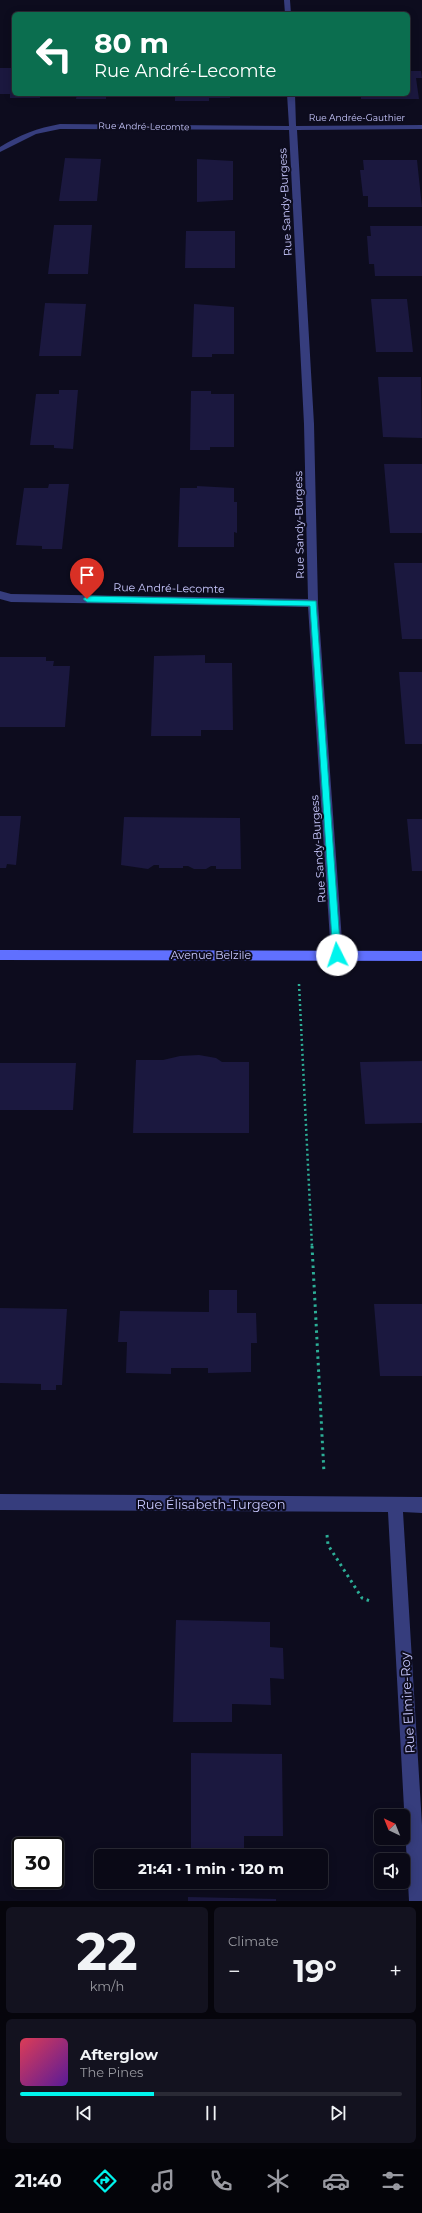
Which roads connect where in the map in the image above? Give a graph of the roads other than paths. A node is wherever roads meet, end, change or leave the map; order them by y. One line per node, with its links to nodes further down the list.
1 (287, 0): 2 (street)
2 (288, 12)
3 (291, 96): 4 (street, Rue Sandy-Burgess)
4 (293, 127): 5 (street, Rue Andrée-Gauthier); 6 (street, Rue André-Lecomte); 8 (street, Rue Sandy-Burgess)
5 (422, 127)
6 (0, 150)
7 (0, 595): 8 (street, Rue André-Lecomte)
8 (313, 603): 10 (street, Rue Sandy-Burgess)
9 (0, 955): 10 (street, Avenue Belzile)
10 (337, 955): 11 (street, Avenue Belzile)
11 (422, 956)
12 (0, 1502): 13 (street, Rue Élisabeth-Turgeon)
13 (395, 1505): 14 (street, Rue Élisabeth-Turgeon); 15 (street, Rue Elmire-Roy)
14 (422, 1505)
15 (418, 1901)

